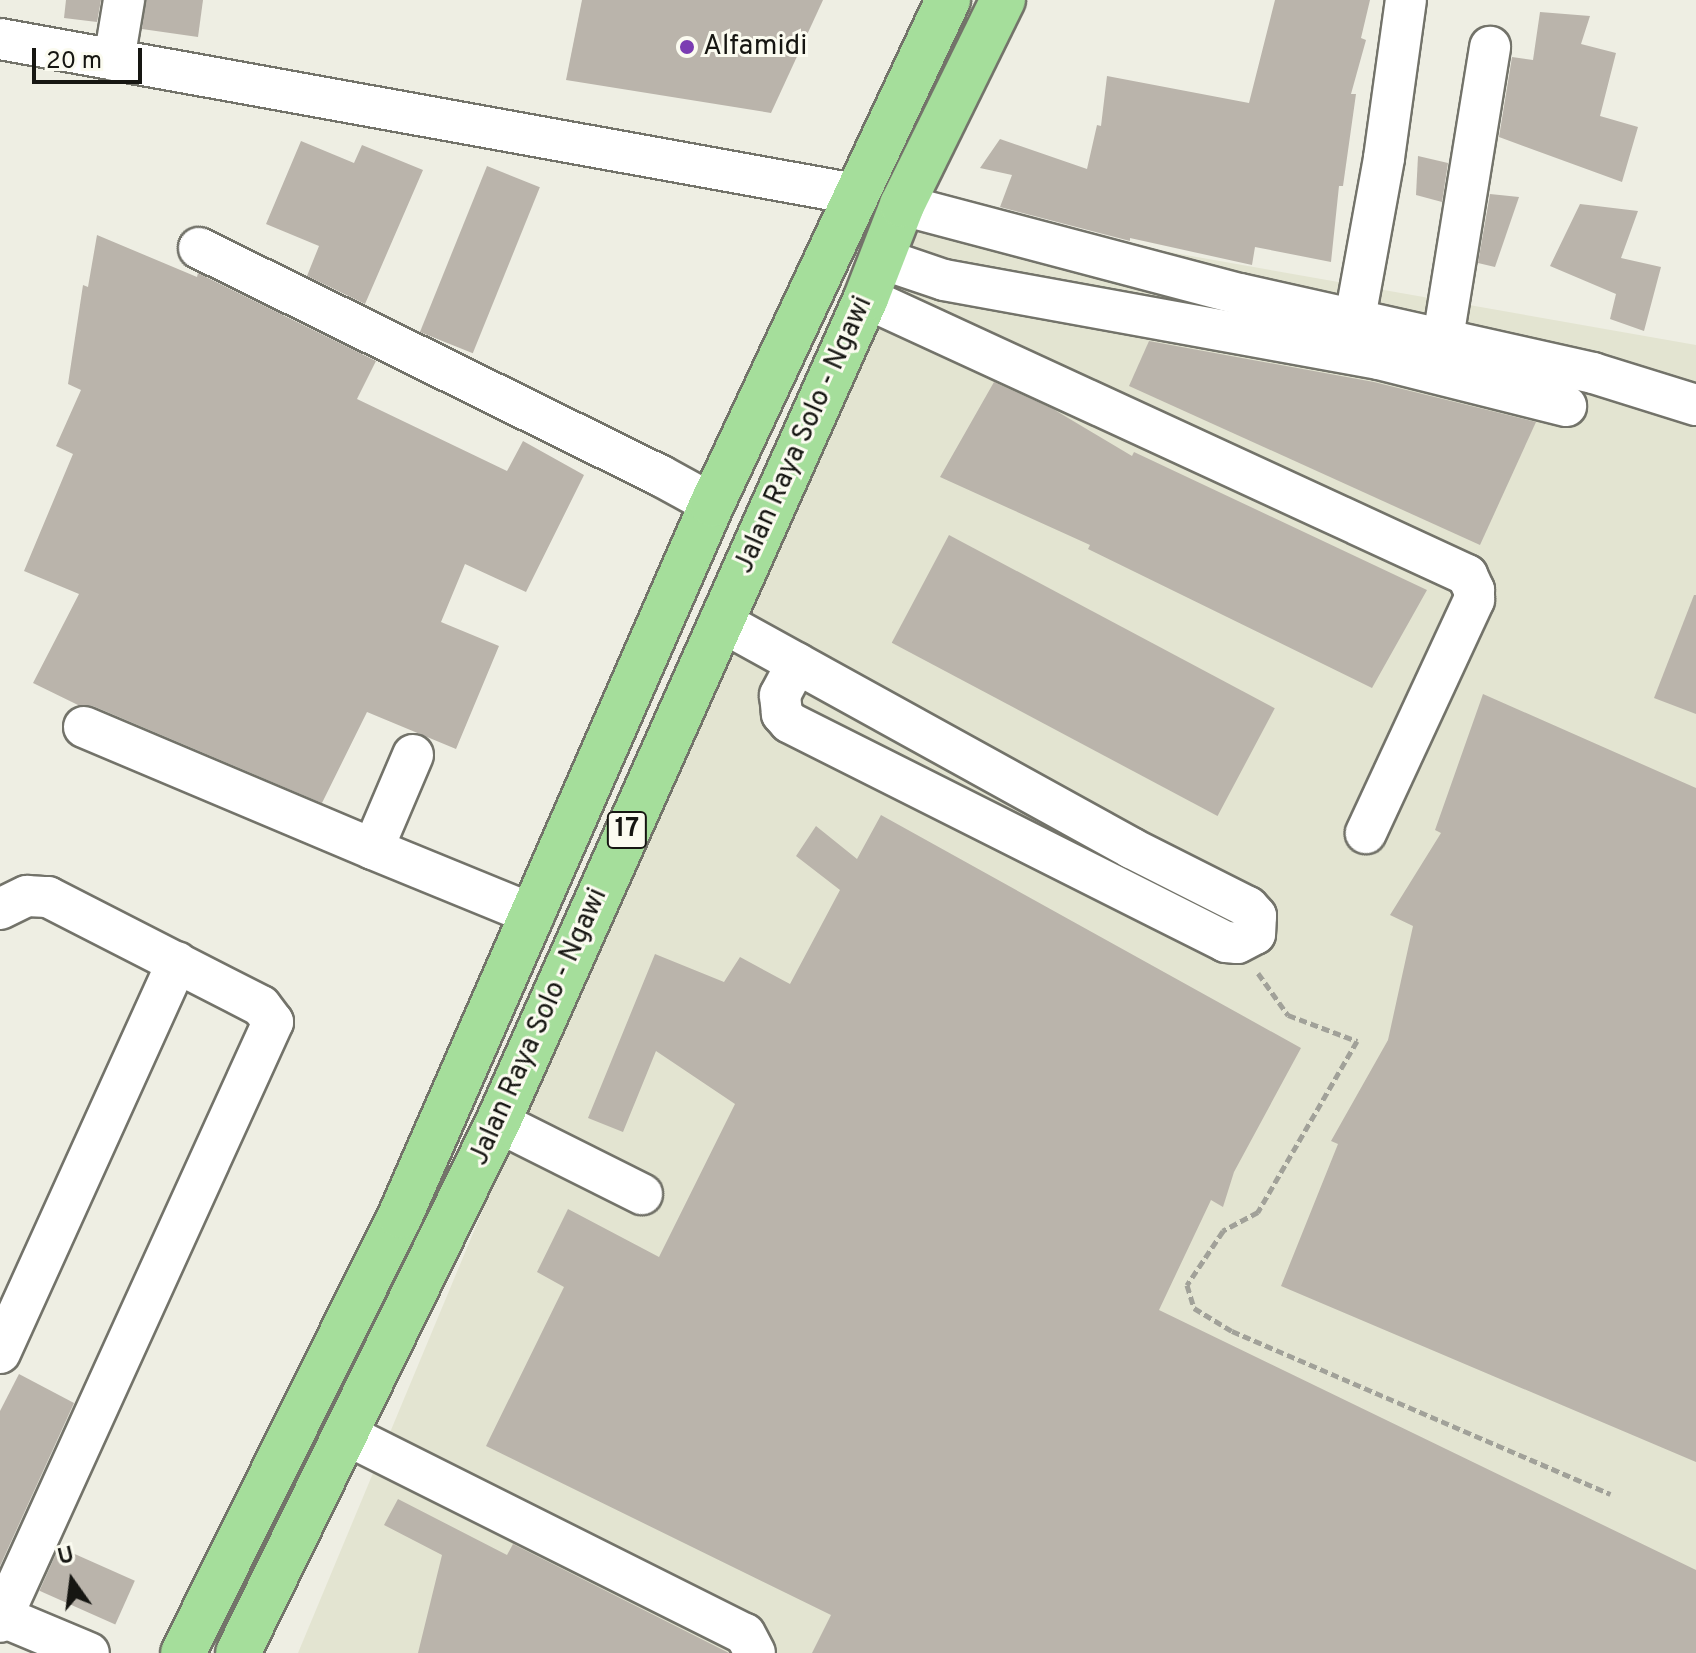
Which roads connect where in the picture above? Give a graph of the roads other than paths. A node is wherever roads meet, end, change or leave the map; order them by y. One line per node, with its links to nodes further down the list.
1 (124, 0): 7 (street)
2 (948, 0): 8 (highway, Jalan Raya Solo - Ngawi / 17)
3 (1003, 0): 9 (highway, Jalan Raya Solo - Ngawi / 17)
4 (1406, 0): 12 (street)
5 (0, 39): 7 (street)
6 (1490, 47): 13 (street)
7 (114, 60): 8 (street)
8 (855, 194): 9 (highway); 16 (highway, Jalan Raya Solo - Ngawi / 17)
9 (902, 205): 11 (highway, Jalan Raya Solo - Ngawi / 17); 12 (street)
10 (199, 248): 16 (street)
11 (874, 279): 15 (street); 17 (highway, Jalan Raya Solo - Ngawi / 17); 21 (street)
12 (1355, 318): 13 (street)
13 (1443, 338): 14 (street)
14 (1696, 405)
15 (1566, 406)
16 (712, 504): 24 (highway, Jalan Raya Solo - Ngawi / 17)
17 (720, 621): 18 (street); 26 (highway, Jalan Raya Solo - Ngawi / 17)
18 (797, 663): 18 (street)
19 (84, 727): 22 (street)
20 (413, 755): 22 (street)
21 (1366, 833)
22 (373, 849): 24 (street)
23 (0, 909): 25 (street)
24 (534, 915): 32 (highway, Jalan Raya Solo - Ngawi / 17)
25 (177, 962): 28 (street); 30 (street)
26 (498, 1122): 27 (street); 29 (highway, Jalan Raya Solo - Ngawi / 17)
27 (642, 1194)
28 (0, 1353)
29 (345, 1434): 33 (highway, Jalan Raya Solo - Ngawi / 17); 34 (street)
30 (2, 1620): 31 (street)
31 (89, 1653)
32 (183, 1653)
33 (238, 1653)
34 (755, 1653)

